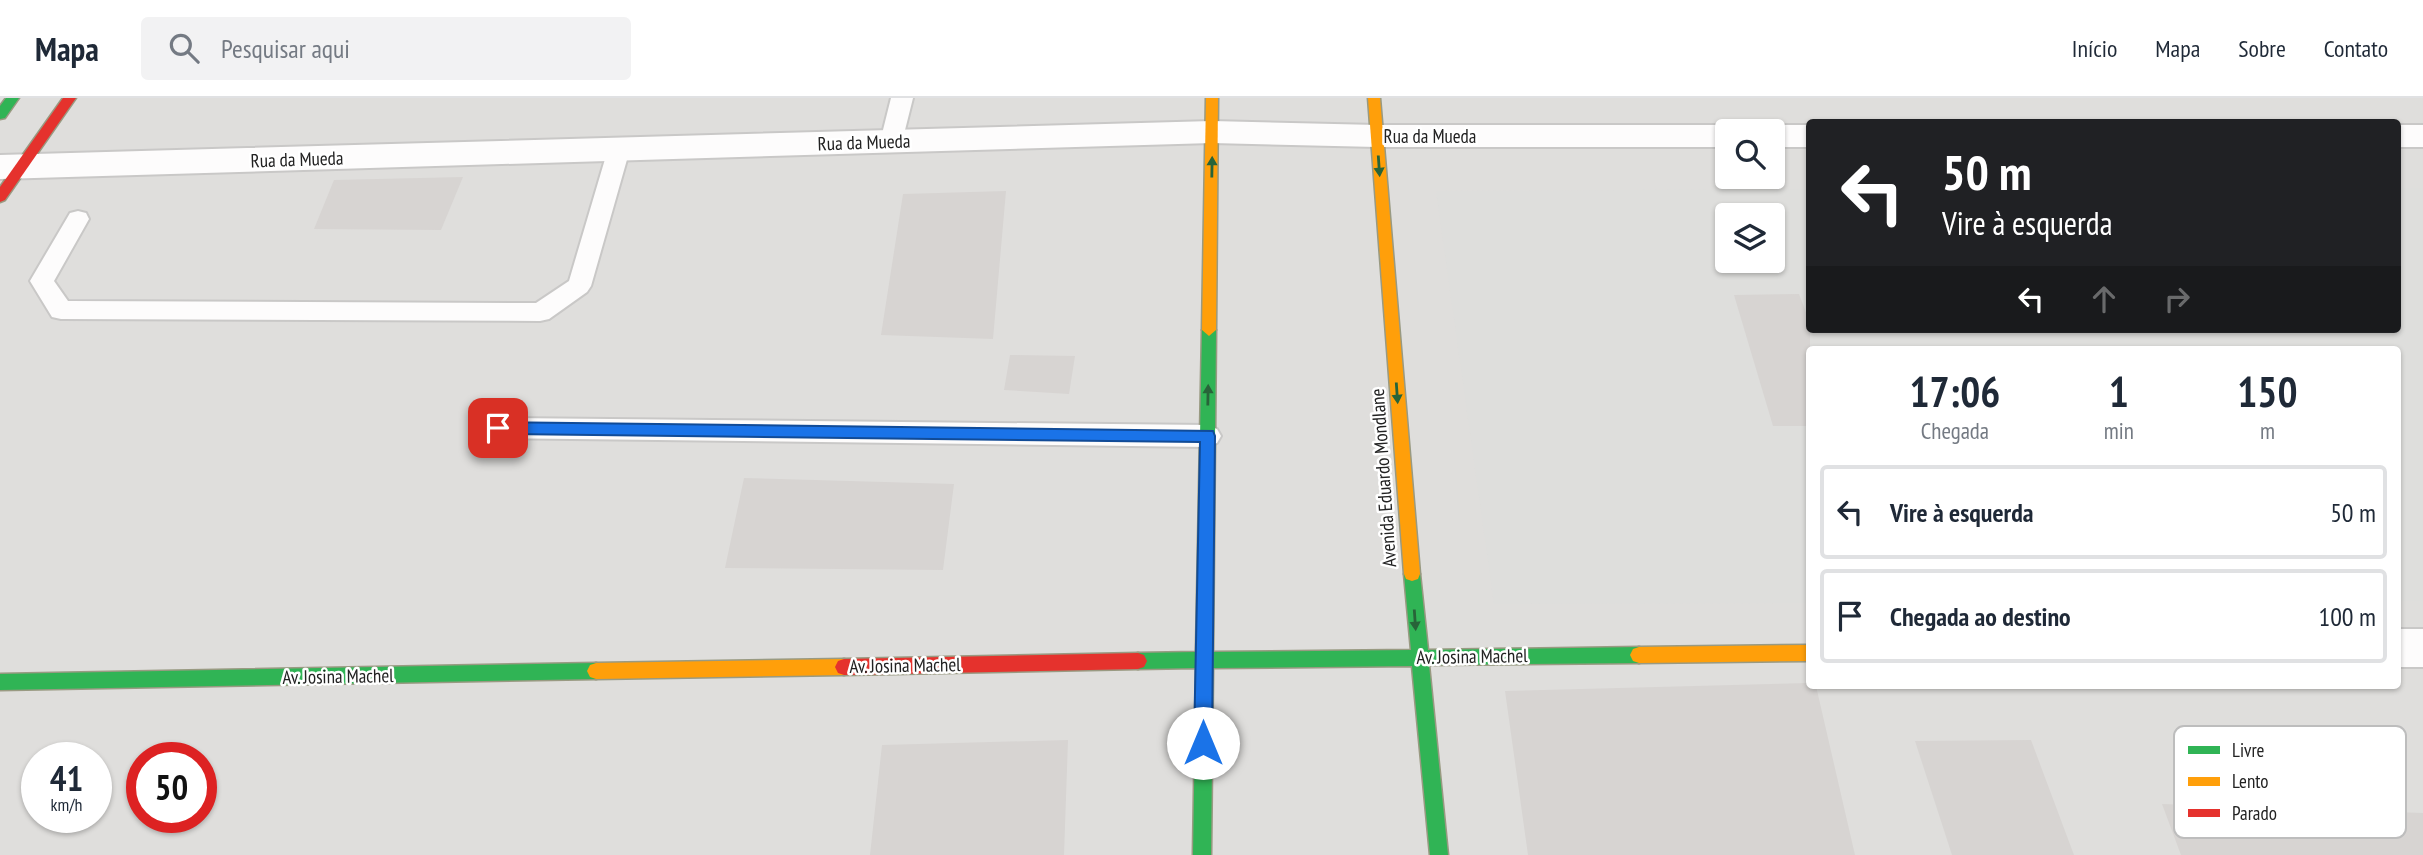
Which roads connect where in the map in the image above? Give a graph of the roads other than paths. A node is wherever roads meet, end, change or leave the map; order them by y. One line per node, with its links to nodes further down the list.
1 (13, 98): 6 (main road)
2 (70, 98): 16 (main road)
3 (902, 98): 14 (lane)
4 (1212, 98): 7 (main road)
5 (1374, 98): 8 (main road, Avenida Eduardo Mondlane)
6 (0, 115)
7 (1212, 132): 8 (street, Rua da Mueda); 14 (street, Rua da Mueda); 20 (main road, one-way to 7)
8 (1377, 136): 9 (street, Rua da Mueda); 24 (main road, Avenida Eduardo Mondlane, one-way to 24)
9 (1715, 136)
10 (1785, 136): 11 (street)
11 (1806, 136)
12 (2401, 136): 13 (street)
13 (2423, 136)
14 (891, 142): 15 (street, Rua da Mueda)
15 (619, 149): 16 (street, Rua da Mueda); 18 (lane)
16 (10, 167): 17 (main road)
17 (0, 197)
18 (78, 219)
19 (498, 428): 20 (lane)
20 (1208, 436): 25 (main road)
21 (2401, 648): 22 (street)
22 (2423, 648)
23 (1806, 653): 24 (main road, Av. Josina Machel)
24 (1418, 656): 25 (main road, Av. Josina Machel); 28 (main road, Avenida Eduardo Mondlane)
25 (1204, 660): 26 (main road, Av. Josina Machel); 27 (main road)
26 (0, 682)
27 (1202, 855)
28 (1439, 855)

